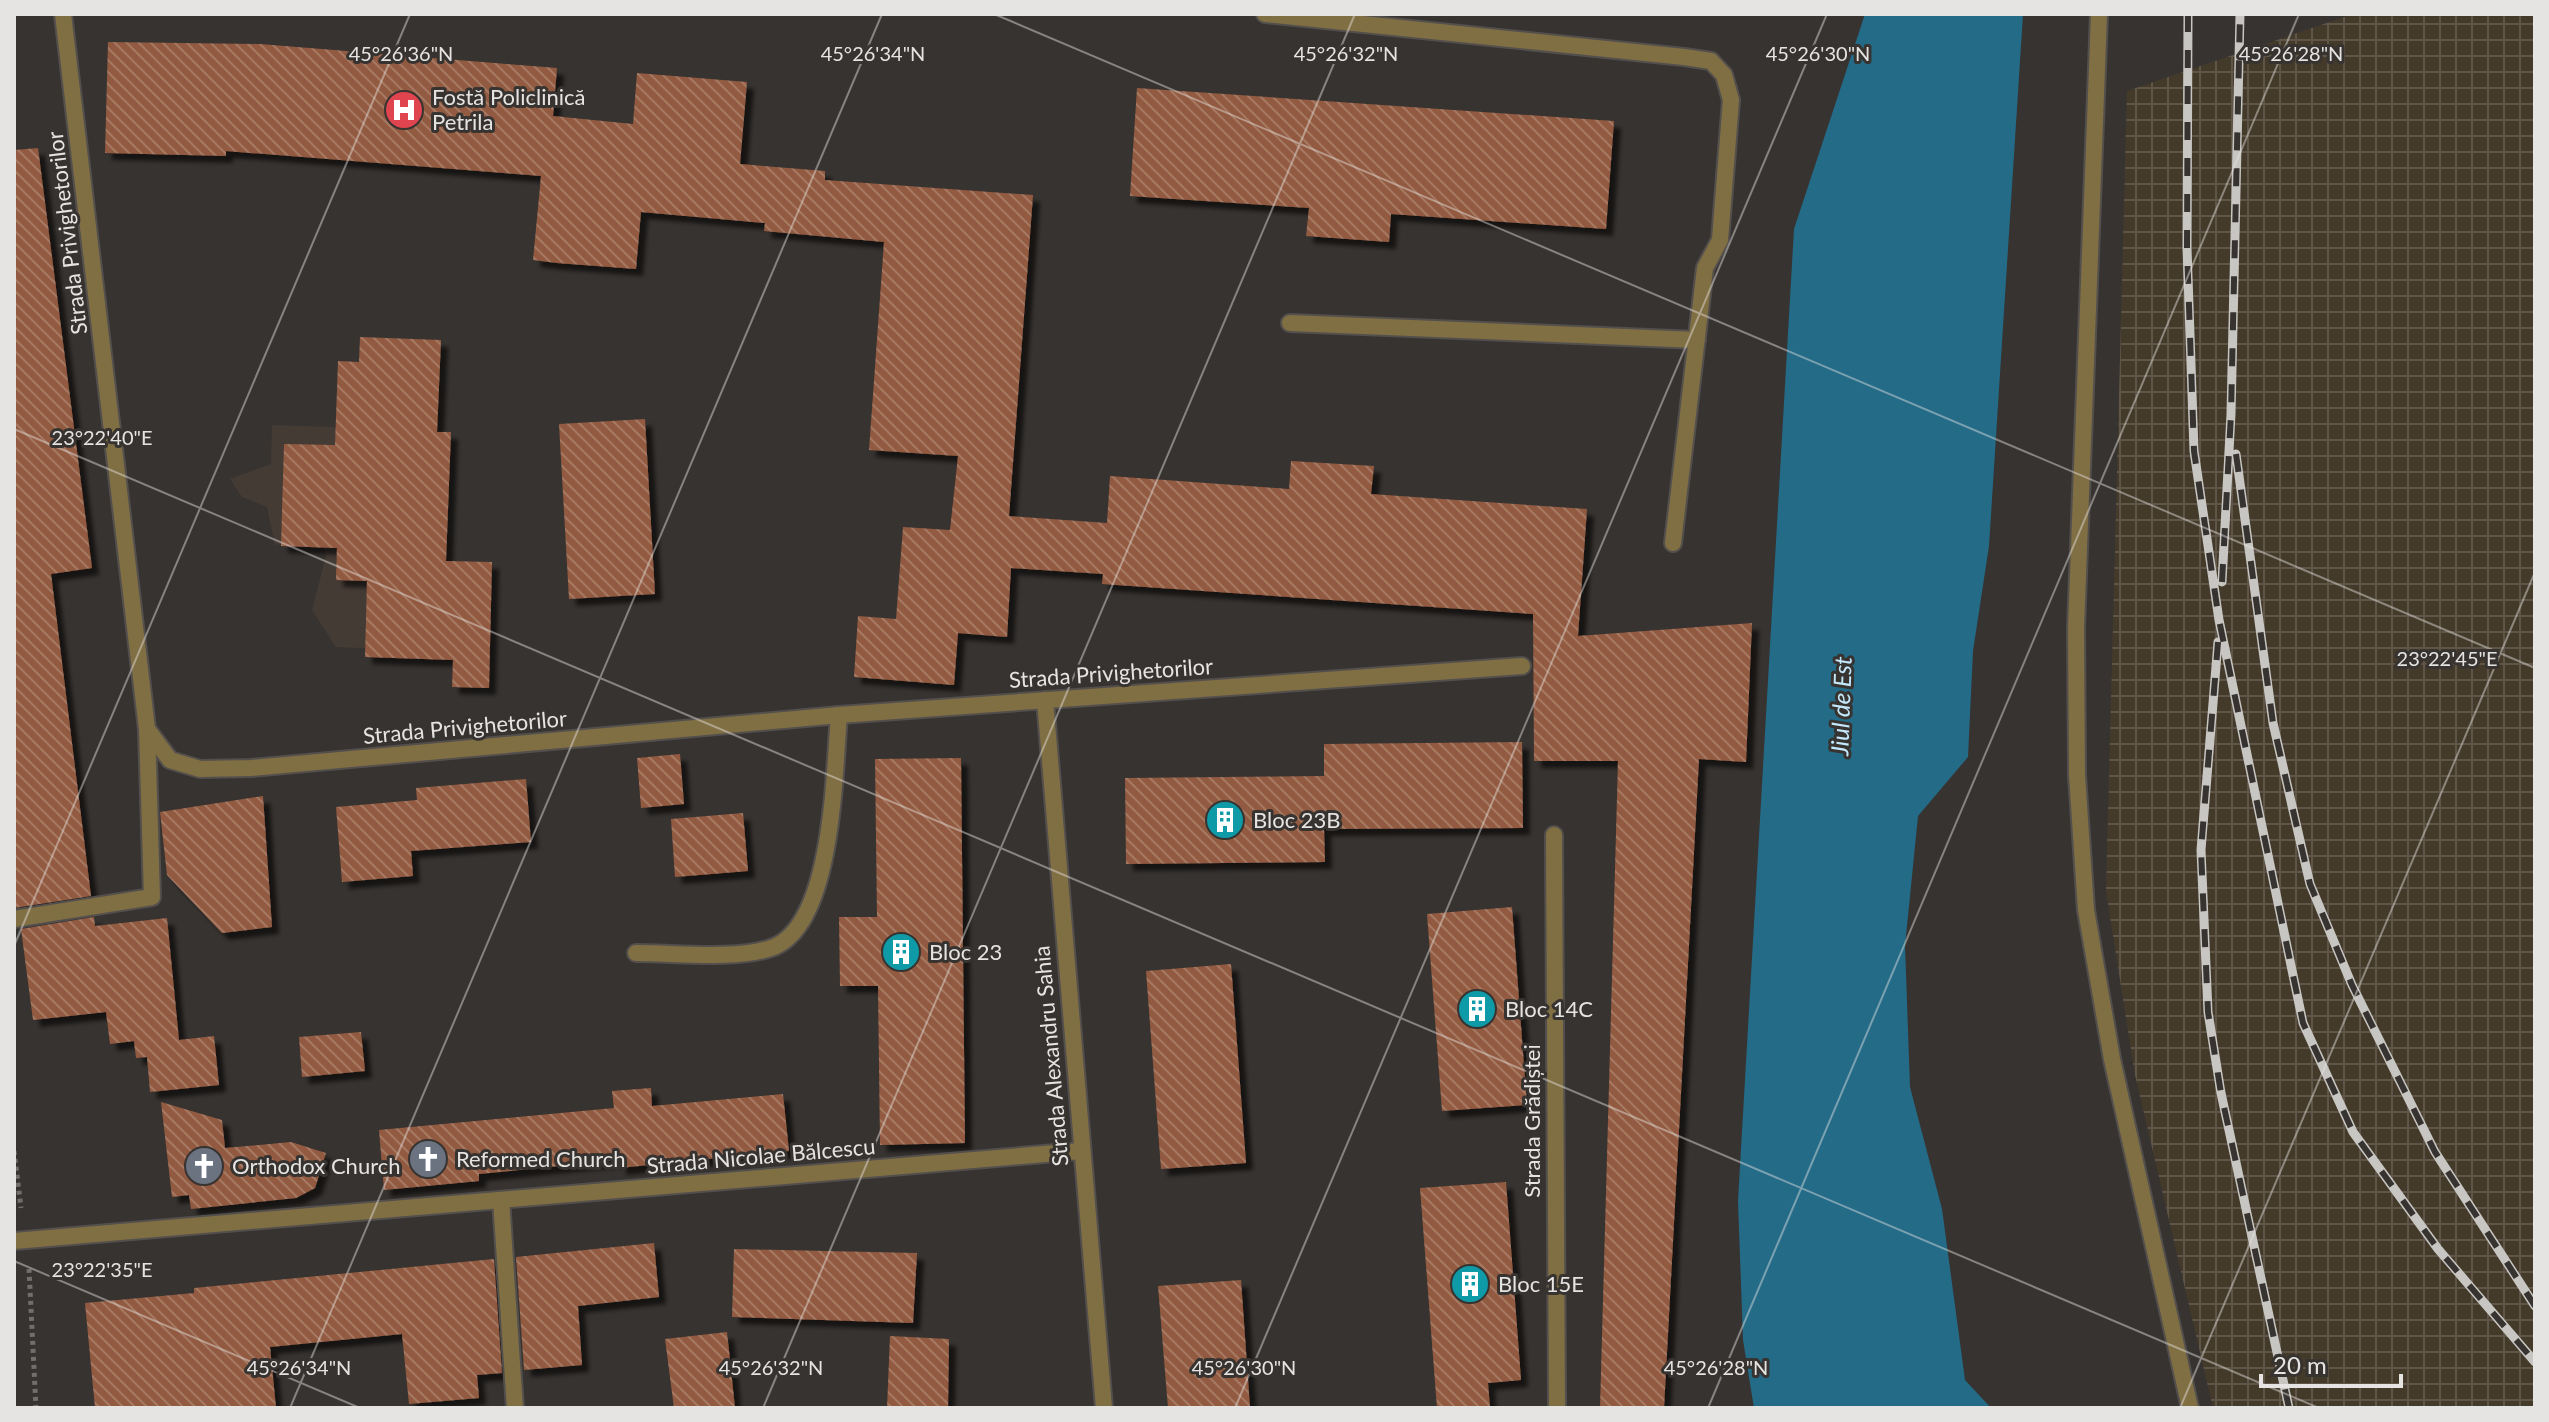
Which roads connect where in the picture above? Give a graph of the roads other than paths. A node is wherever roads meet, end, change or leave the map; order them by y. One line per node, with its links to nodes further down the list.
1 (63, 14): 10 (street, Strada Privighetorilor)
2 (1265, 14): 5 (street)
3 (2099, 14): 20 (street)
4 (1290, 323): 5 (street)
5 (1697, 340): 6 (street)
6 (1673, 543)
7 (1522, 666): 8 (street, Strada Privighetorilor)
8 (1045, 700): 9 (street, Strada Privighetorilor); 14 (street, Strada Alexandru Sahia)
9 (839, 715): 10 (street, Strada Privighetorilor); 13 (street)
10 (147, 729): 12 (street)
11 (1554, 835): 19 (street, Strada Grădiștei)
12 (14, 919)
13 (636, 953)
14 (1080, 1151): 15 (street, Strada Nicolae Bălcescu); 18 (street, Strada Alexandru Sahia)
15 (501, 1200): 16 (street, Strada Nicolae Bălcescu); 17 (street)
16 (19, 1240)
17 (515, 1408)
18 (1104, 1408)
19 (1557, 1408)
20 (2190, 1408)

